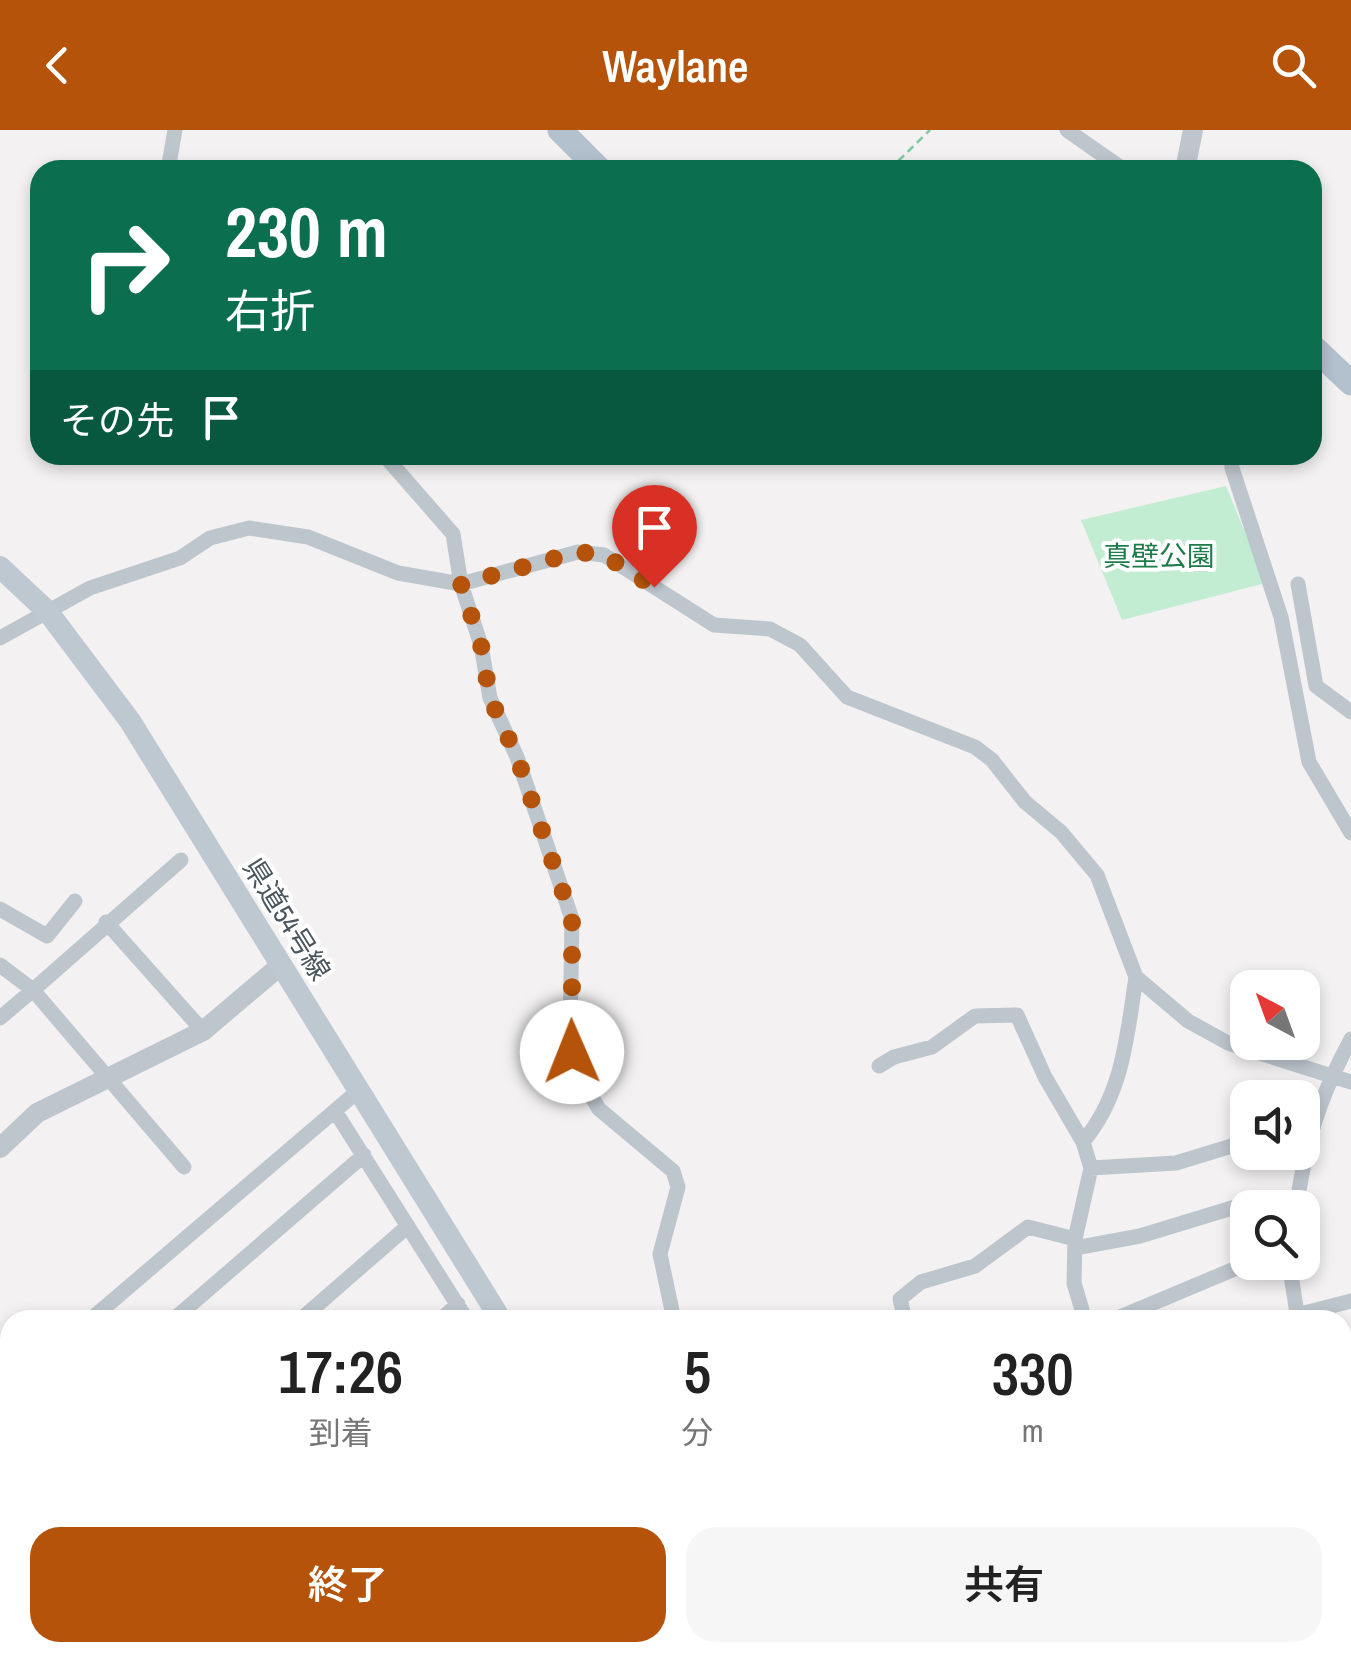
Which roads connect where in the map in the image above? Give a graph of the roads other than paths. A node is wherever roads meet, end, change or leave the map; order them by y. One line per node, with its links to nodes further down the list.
1 (175, 130): 5 (street)
2 (560, 130): 6 (main road)
3 (1067, 130): 7 (street)
4 (1192, 130): 8 (street)
5 (170, 160)
6 (590, 160)
7 (1110, 160)
8 (1187, 160)
9 (1322, 355): 10 (main road)
10 (1351, 382)
11 (393, 465): 14 (street)
12 (1232, 465): 19 (street)
13 (0, 566): 16 (main road, 県道54号線)
14 (461, 584): 16 (street); 28 (street); 59 (street)
15 (1298, 584): 18 (street)
16 (48, 612): 17 (street); 27 (main road, 県道54号線)
17 (0, 638)
18 (1316, 686): 19 (street); 20 (street)
19 (1297, 687): 21 (street)
20 (1351, 712)
21 (1351, 832)
22 (182, 860): 25 (street)
23 (75, 901): 24 (street)
24 (0, 910)
25 (106, 922): 29 (street); 31 (street)
26 (0, 964): 29 (street)
27 (280, 965): 31 (street); 37 (main road, 県道54号線)
28 (1136, 977): 34 (street); 40 (street)
29 (32, 990): 30 (street); 35 (street)
30 (0, 1018)
31 (203, 1031): 35 (street)
32 (1351, 1039): 34 (street)
33 (879, 1066): 40 (street)
34 (1332, 1076): 36 (street); 38 (street)
35 (109, 1078): 42 (street); 44 (street)
36 (1351, 1082)
37 (358, 1091): 39 (street); 58 (main road, 県道54号線)
38 (1320, 1105)
39 (335, 1111): 43 (street); 53 (street)
40 (1083, 1142): 45 (street)
41 (1230, 1146): 45 (street)
42 (0, 1148)
43 (364, 1155): 47 (street); 54 (street)
44 (184, 1167)
45 (1092, 1168): 48 (street)
46 (1230, 1208): 48 (street)
47 (408, 1226): 52 (street); 55 (street)
48 (1075, 1244): 60 (street); 61 (street)
49 (1230, 1270): 62 (street)
50 (1293, 1280): 63 (street)
51 (1351, 1301): 64 (street)
52 (458, 1304): 56 (street); 57 (street)
53 (102, 1310)
54 (185, 1310)
55 (311, 1310)
56 (451, 1310)
57 (461, 1310)
58 (495, 1310)
59 (672, 1310)
60 (902, 1310)
61 (1082, 1310)
62 (1137, 1310)
63 (1297, 1310)
64 (1319, 1310)

